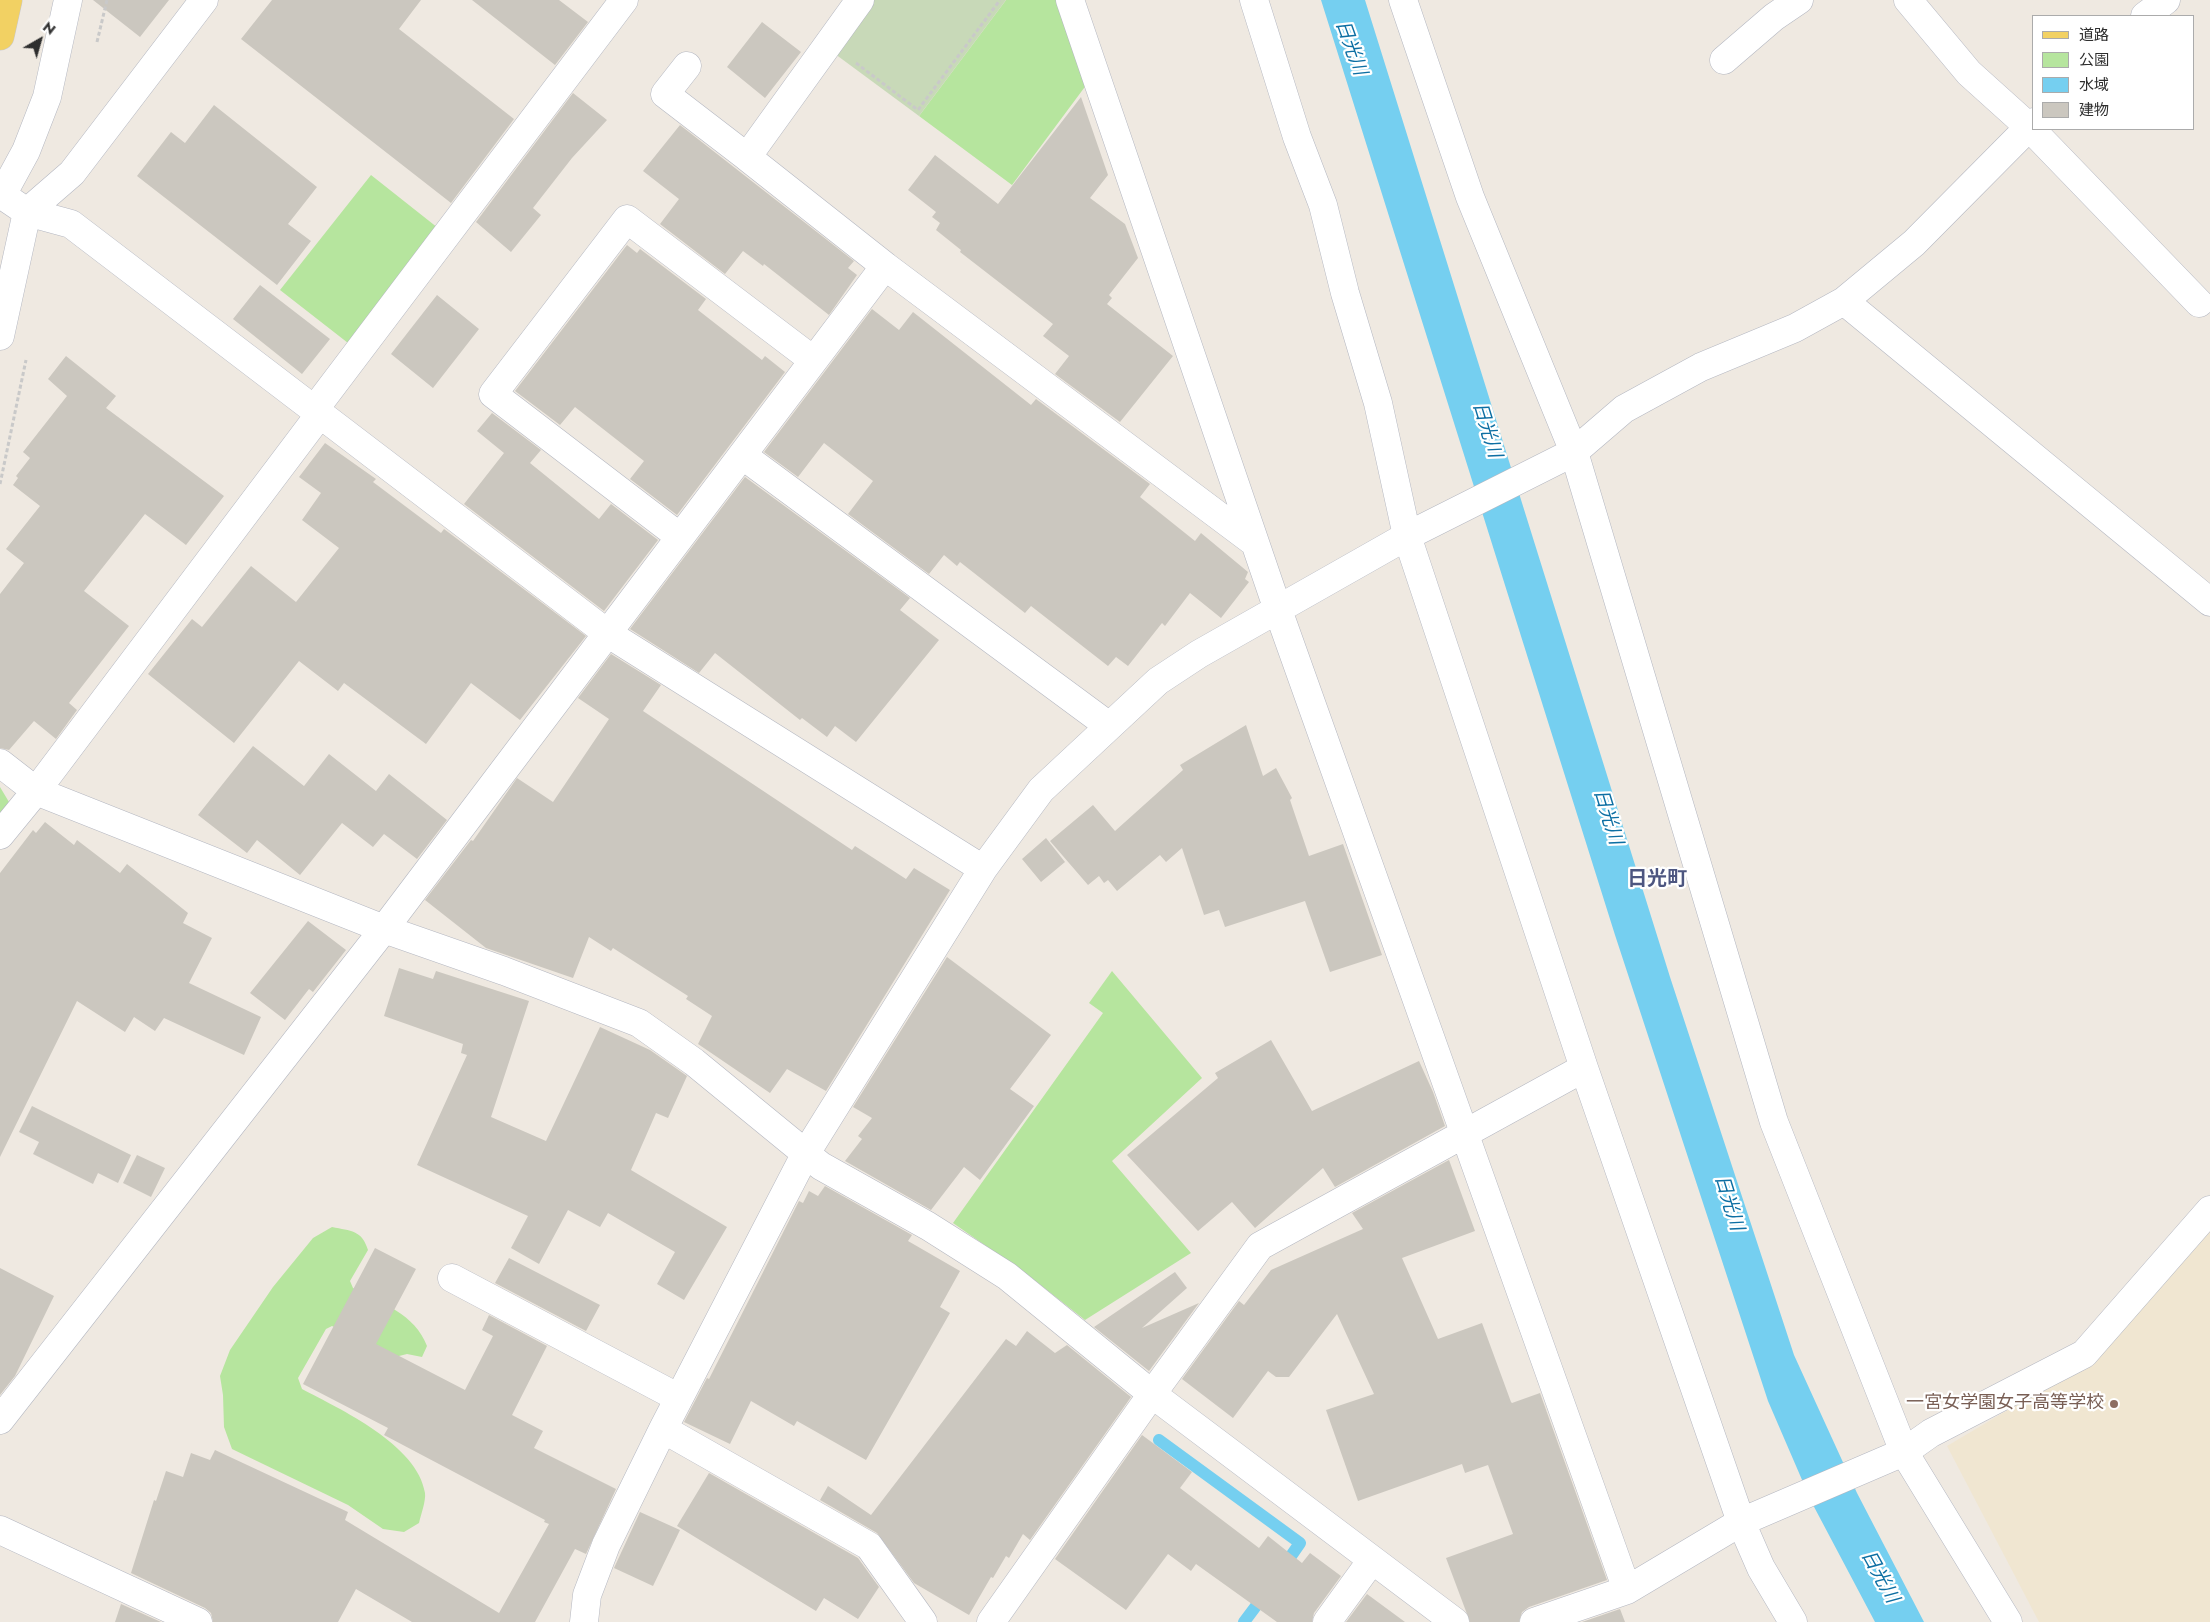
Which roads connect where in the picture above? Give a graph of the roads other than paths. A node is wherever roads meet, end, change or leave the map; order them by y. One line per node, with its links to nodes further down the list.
1 (8, 0): 13 (main road)
2 (204, 0): 20 (street)
3 (624, 0): 26 (street)
4 (860, 0): 18 (street)
5 (1070, 0): 31 (street)
6 (1254, 0): 29 (street)
7 (1403, 0): 28 (street)
8 (1799, 0): 14 (street)
9 (1908, 0): 16 (street)
10 (2166, 0): 12 (street)
11 (66, 1): 19 (street)
12 (2146, 15)
13 (0, 36)
14 (1724, 60)
15 (687, 66): 18 (street)
16 (2031, 124): 22 (street)
17 (2037, 130): 23 (street)
18 (747, 157): 21 (street)
19 (1, 196): 20 (street)
20 (27, 212): 24 (street); 26 (street)
21 (885, 266): 25 (street); 31 (street)
22 (1844, 301): 28 (street); 32 (street)
23 (2199, 303)
24 (0, 336)
25 (813, 360): 27 (street); 30 (street)
26 (317, 412): 34 (street); 37 (street)
27 (742, 455): 30 (street); 35 (street)
28 (1567, 455): 29 (street); 50 (street)
29 (1416, 531): 33 (street); 41 (street)
30 (680, 537): 34 (street)
31 (1255, 543): 33 (street)
32 (2210, 602)
33 (1278, 610): 35 (street); 42 (street)
34 (607, 634): 39 (street); 40 (street)
35 (1109, 726): 39 (street)
36 (0, 763): 37 (street)
37 (36, 791): 38 (street); 40 (street)
38 (0, 835)
39 (983, 870): 43 (street)
40 (384, 929): 43 (street); 48 (street)
41 (1584, 1068): 42 (street); 51 (street)
42 (1465, 1134): 46 (street); 54 (street)
43 (806, 1153): 46 (street); 47 (street)
44 (2210, 1210): 50 (street)
45 (452, 1278): 47 (street)
46 (1152, 1394): 53 (street); 58 (street)
47 (679, 1398): 49 (street)
48 (0, 1420)
49 (663, 1428): 56 (street); 57 (street)
50 (1898, 1455): 51 (street); 63 (street)
51 (1746, 1520): 54 (street); 62 (street)
52 (0, 1530): 55 (street)
53 (1372, 1560): 59 (street); 60 (street)
54 (1627, 1590): 61 (street)
55 (198, 1622)
56 (584, 1622)
57 (923, 1622)
58 (991, 1622)
59 (1327, 1622)
60 (1455, 1622)
61 (1534, 1622)
62 (1793, 1622)
63 (2008, 1622)

